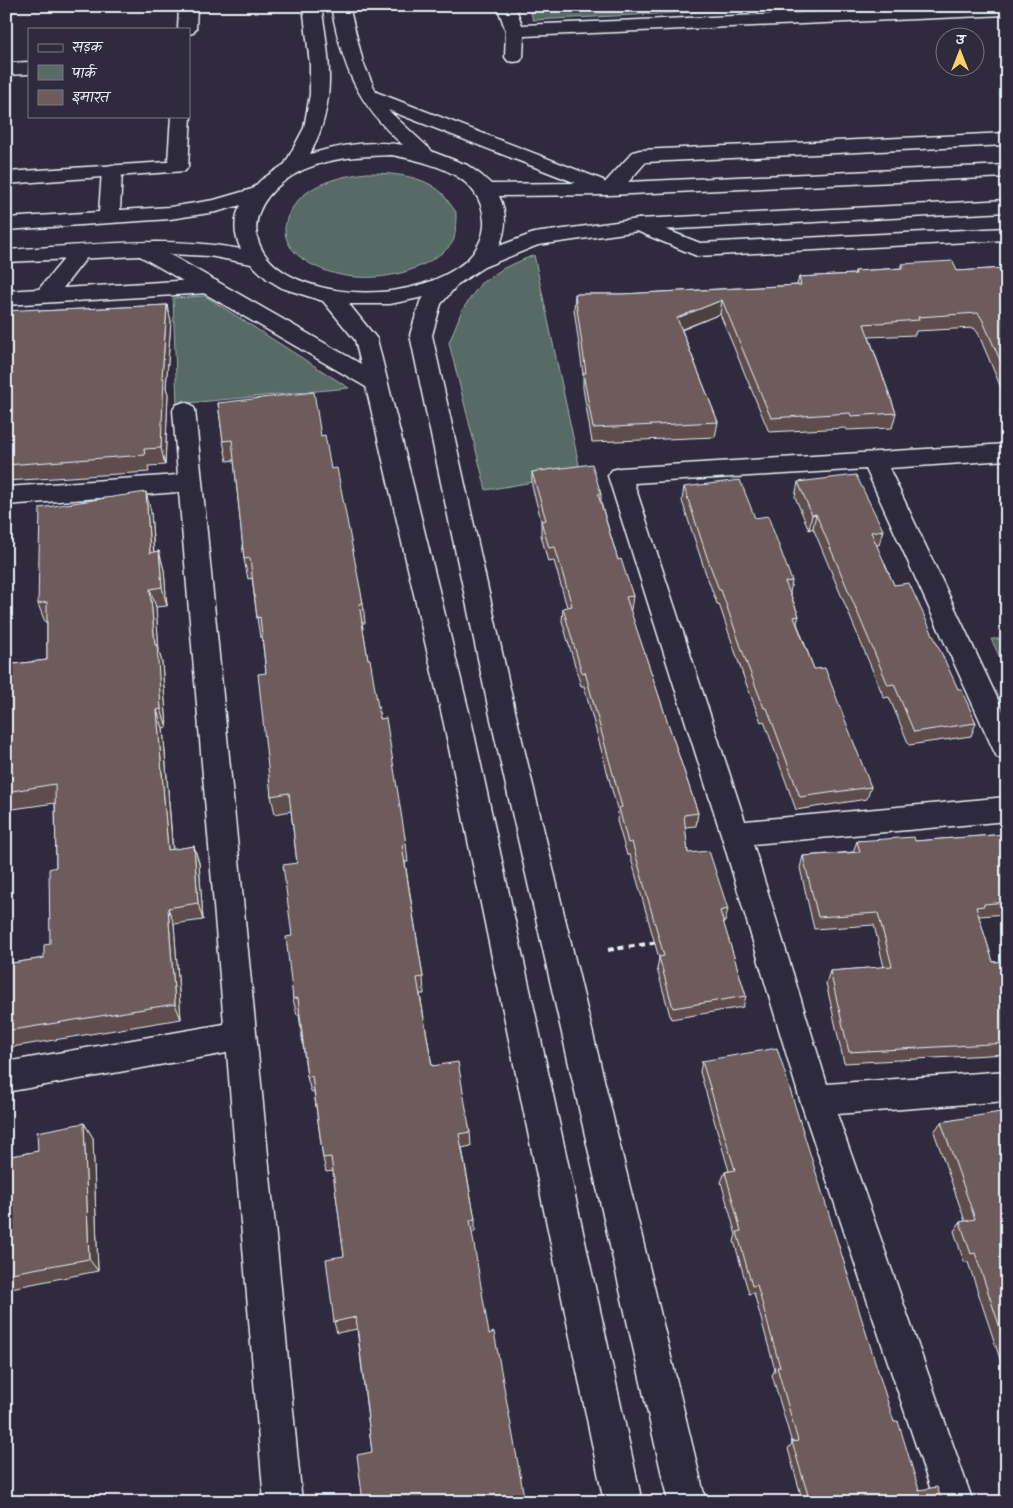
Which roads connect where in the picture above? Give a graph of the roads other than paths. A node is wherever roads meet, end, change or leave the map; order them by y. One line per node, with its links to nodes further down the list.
1 (188, 6): 8 (street)
2 (312, 6): 17 (street)
3 (340, 6): 13 (street)
4 (506, 6): 9 (street)
5 (960, 9): 6 (street); 7 (street)
6 (1007, 10)
7 (763, 13): 9 (street)
8 (187, 28)
9 (515, 31): 10 (street)
10 (514, 58)
11 (28, 68): 12 (street)
12 (6, 69)
13 (368, 95): 16 (street); 21 (street)
14 (181, 118): 18 (street)
15 (1007, 139): 21 (street)
16 (425, 155): 17 (street); 22 (street)
17 (293, 168): 23 (street)
18 (112, 171): 20 (street); 25 (street)
19 (1007, 171): 21 (street)
20 (6, 178)
21 (609, 189): 22 (street)
22 (484, 190): 33 (street)
23 (260, 193): 25 (street); 32 (street)
24 (1007, 206): 27 (street)
25 (109, 218): 26 (street)
26 (6, 224)
27 (638, 225): 28 (street); 33 (street)
28 (1007, 234)
29 (144, 249): 30 (street); 32 (street); 35 (street)
30 (82, 252): 31 (street); 36 (street)
31 (6, 256)
32 (258, 259): 37 (street)
33 (475, 263): 34 (street)
34 (451, 279): 37 (street); 54 (street)
35 (209, 286): 36 (street); 39 (street)
36 (45, 296): 38 (street)
37 (330, 296): 39 (street)
38 (6, 298)
39 (376, 383): 53 (street)
40 (184, 410): 43 (street)
41 (1007, 452): 42 (street)
42 (874, 460): 45 (street); 47 (street)
43 (190, 483): 44 (street); 48 (street)
44 (6, 496)
45 (1007, 749)
46 (1007, 809): 47 (street)
47 (735, 834): 51 (street)
48 (240, 1036): 49 (street); 52 (street)
49 (6, 1077)
50 (1007, 1086): 51 (street)
51 (816, 1100): 55 (street)
52 (282, 1502)
53 (624, 1502)
54 (687, 1502)
55 (954, 1502)

